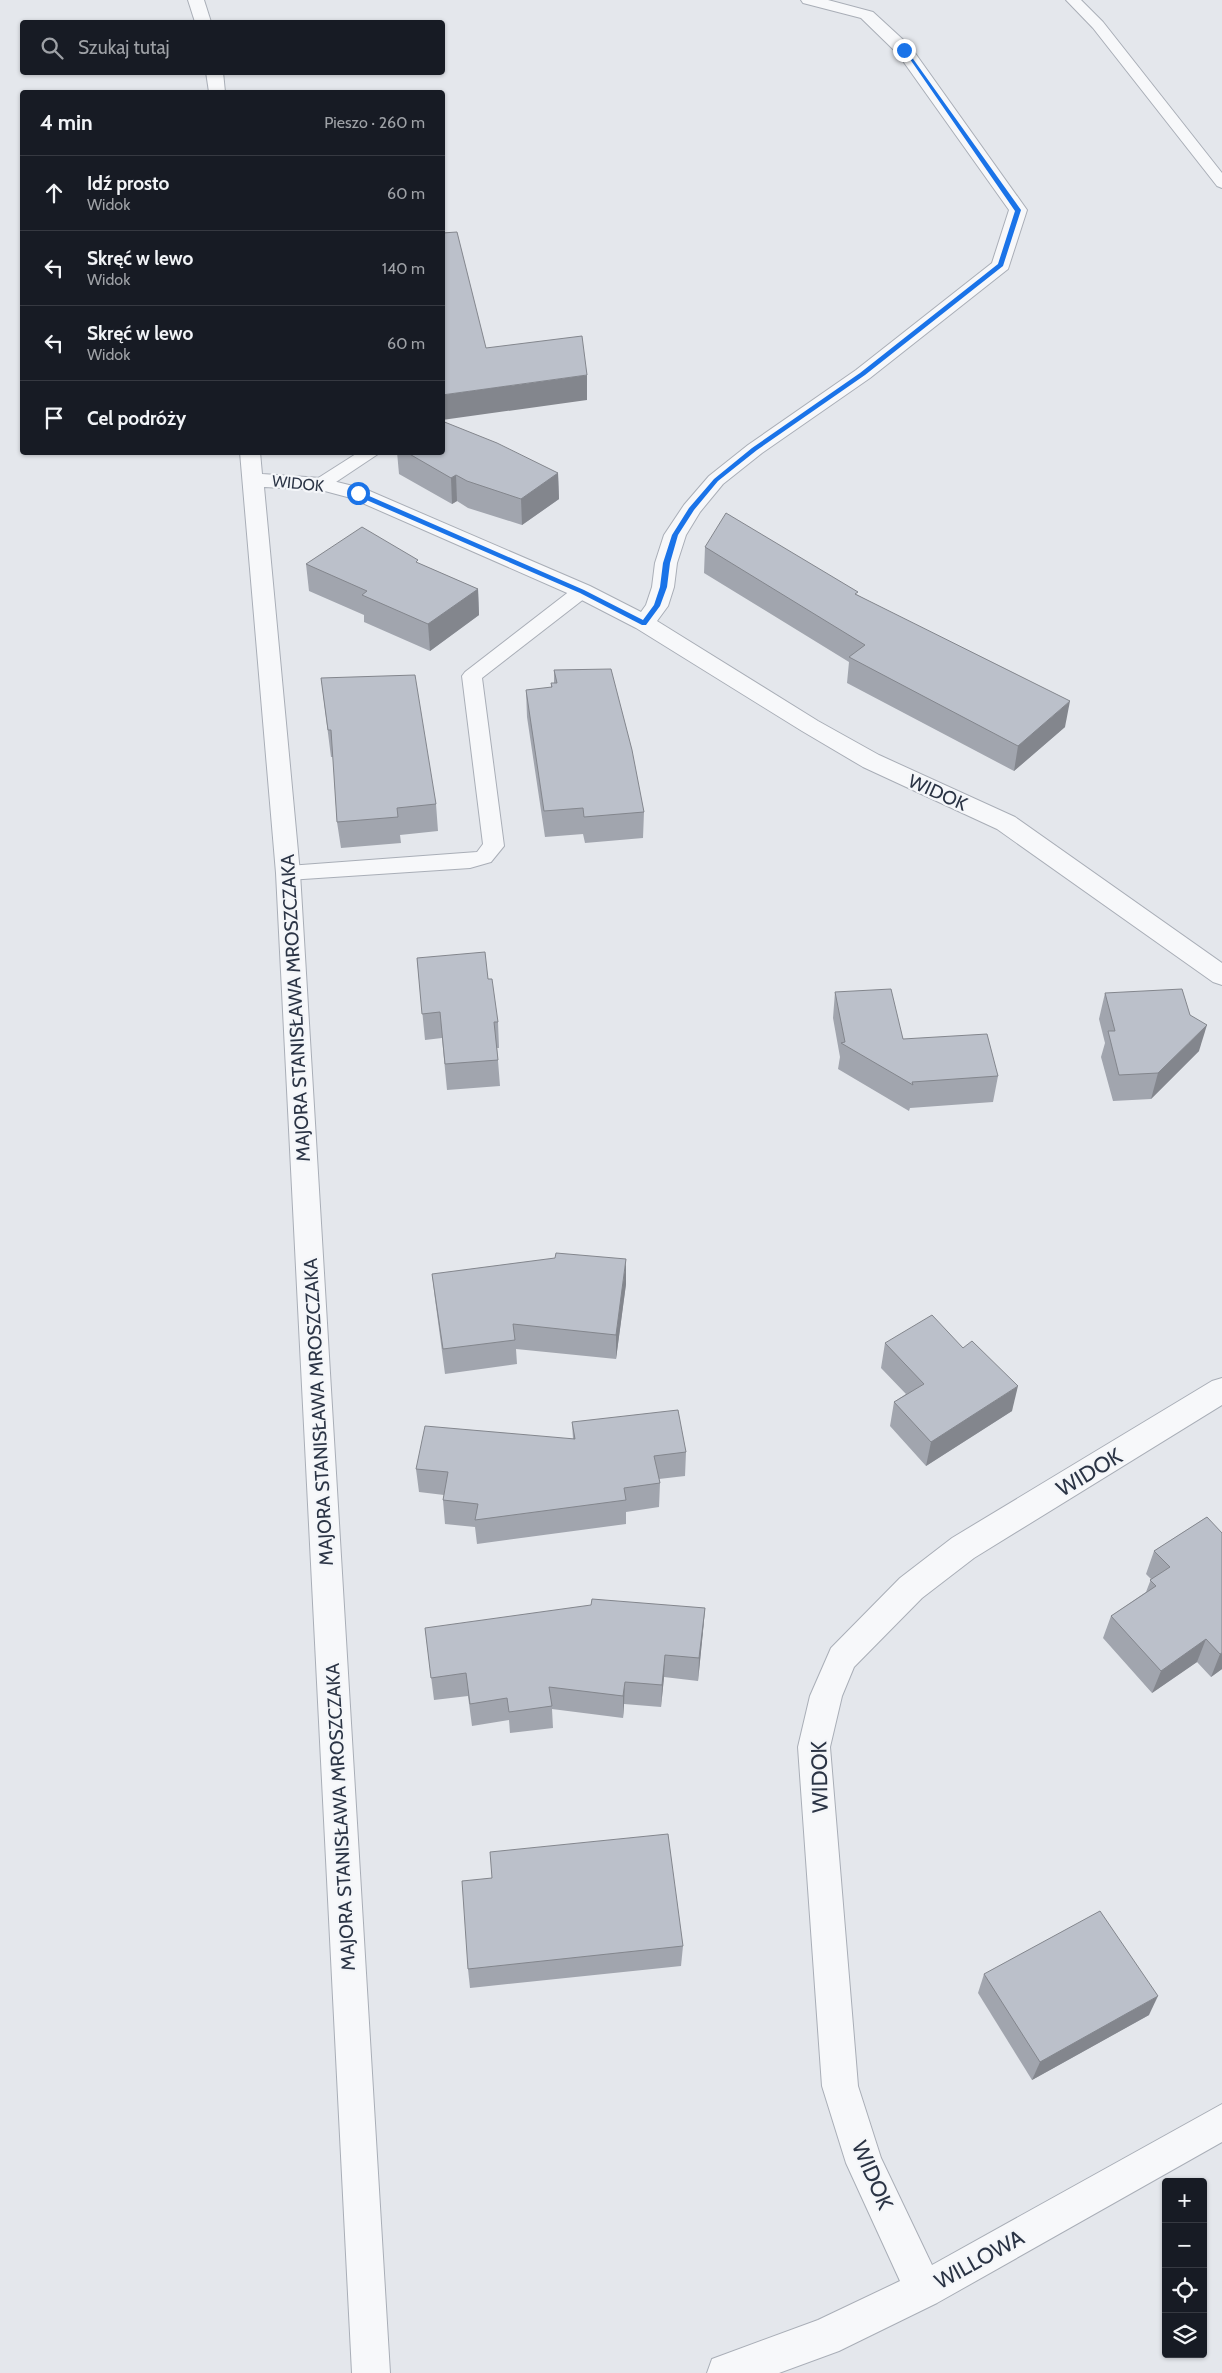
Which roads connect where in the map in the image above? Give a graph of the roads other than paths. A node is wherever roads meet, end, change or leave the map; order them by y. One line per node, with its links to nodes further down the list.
1 (196, 0): 4 (street)
2 (809, 0): 12 (street)
3 (1073, 0): 7 (lane)
4 (202, 20)
5 (214, 75): 6 (street)
6 (217, 90)
7 (1222, 183)
8 (367, 455): 10 (lane)
9 (251, 466): 10 (street, WIDOK); 13 (street, MAJORA STANISŁAWA MROSZCZAKA)
10 (321, 484): 11 (street, WIDOK)
11 (582, 591): 12 (street, WIDOK); 13 (lane)
12 (644, 623): 14 (street, WIDOK)
13 (288, 873): 18 (street, MAJORA STANISŁAWA MROSZCZAKA)
14 (1222, 976)
15 (1222, 1390): 17 (street, WIDOK)
16 (1222, 2122): 17 (street, WILLOWA)
17 (924, 2290): 19 (street, WILLOWA)
18 (371, 2373)
19 (726, 2373)

